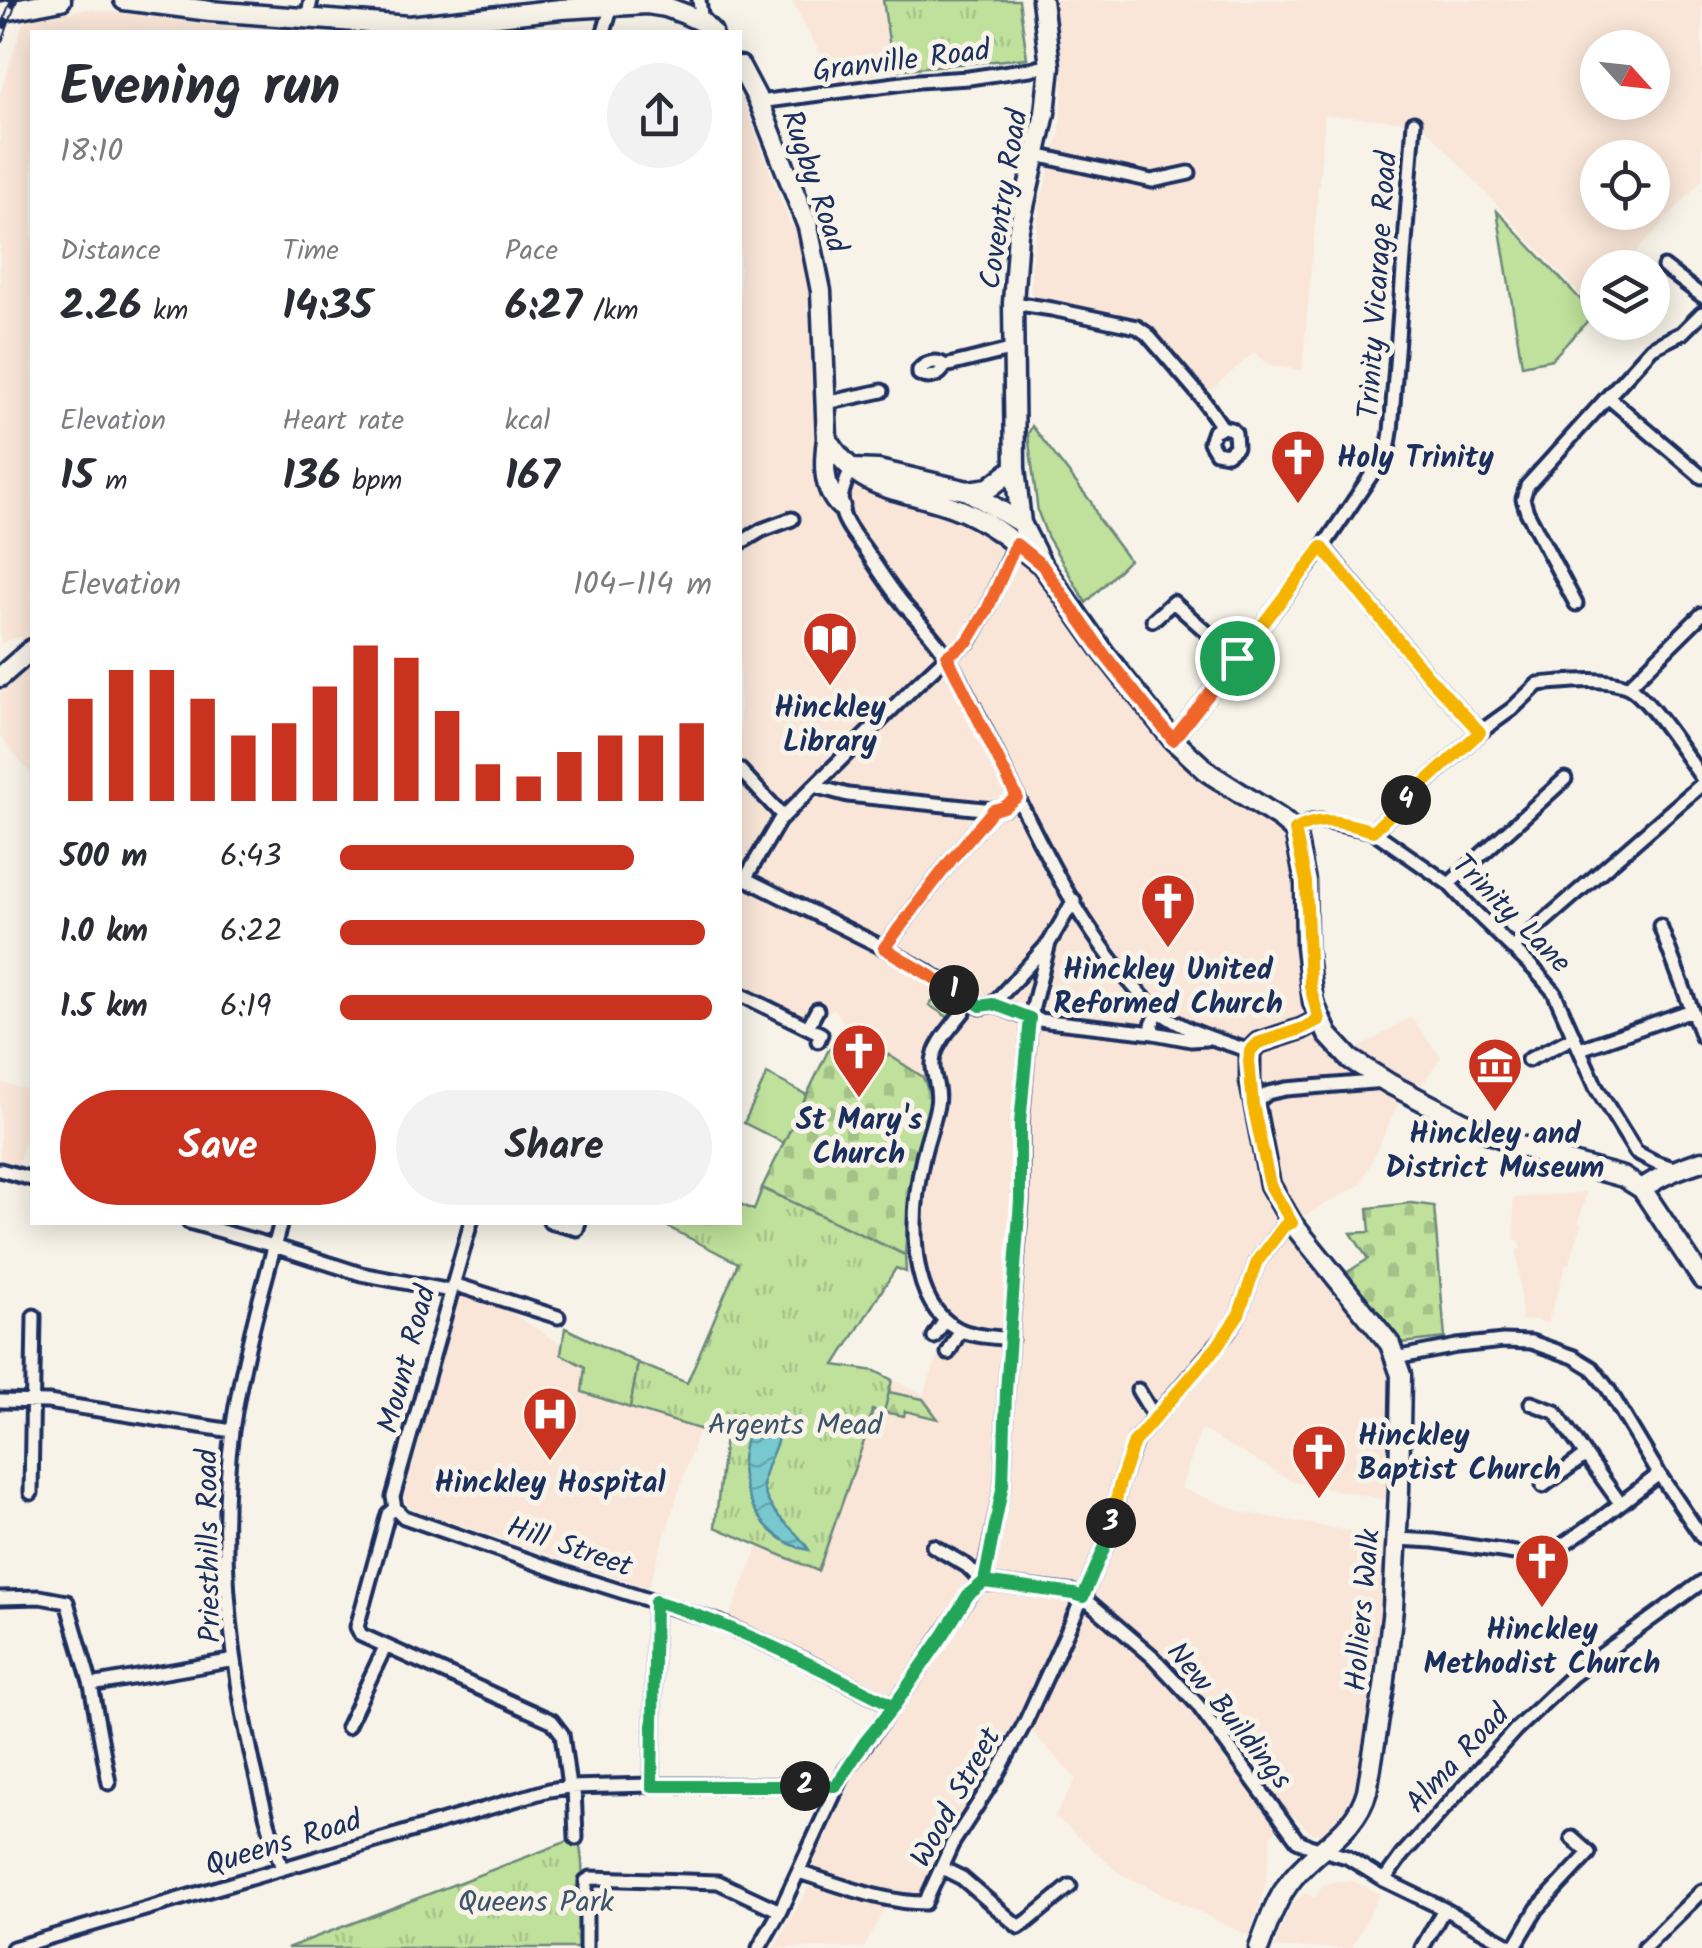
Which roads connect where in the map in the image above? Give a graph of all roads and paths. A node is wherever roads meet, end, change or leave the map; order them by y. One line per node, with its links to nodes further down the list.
1 (61, 0): 8 (main road)
2 (124, 0): 7 (main road)
3 (311, 0): 9 (street)
4 (699, 0): 10 (street)
5 (1042, 0): 13 (main road, Coventry Road)
6 (612, 5): 10 (main road); 11 (main road); 12 (street)
7 (212, 6): 9 (main road)
8 (0, 12)
9 (307, 19): 11 (main road)
10 (707, 27)
11 (422, 29)
12 (605, 30)
13 (1050, 66): 15 (street, Granville Road); 17 (main road, Coventry Road)
14 (742, 70): 15 (main road, Rugby Road)
15 (759, 102): 27 (main road, Rugby Road)
16 (1414, 122): 39 (street, Trinity Vicarage Road)
17 (1036, 155): 18 (street); 21 (main road, Coventry Road)
18 (1187, 171)
19 (1670, 271): 20 (street)
20 (1700, 292)
21 (1013, 304): 23 (main road, Coventry Road); 28 (street)
22 (1702, 312): 26 (street)
23 (1014, 349): 24 (street); 30 (main road, Coventry Road)
24 (945, 366)
25 (882, 391): 27 (street)
26 (1609, 398): 32 (street); 41 (street)
27 (826, 403): 29 (main road, Rugby Road)
28 (1222, 427)
29 (827, 439): 31 (main road); 34 (main road, Rugby Road)
30 (1015, 468): 33 (main road); 36 (main road, Coventry Road)
31 (851, 469): 33 (main road); 34 (street); 38 (main road)
32 (1702, 477)
33 (968, 491): 36 (main road)
34 (840, 506): 45 (street, Rugby Road)
35 (792, 520): 37 (street)
36 (1021, 522): 38 (street, Coventry Road); 40 (main road)
37 (742, 541)
38 (1016, 544): 40 (main road); 45 (street, Coventry Road)
39 (1322, 547): 46 (street, Trinity Vicarage Road); 49 (street)
40 (1042, 565): 50 (main road)
41 (1576, 604)
42 (1702, 614): 48 (street)
43 (1154, 620): 46 (street)
44 (30, 651): 47 (main road)
45 (947, 656): 54 (street, Coventry Road); 55 (street, Rugby Road)
46 (1237, 658): 50 (street, Trinity Vicarage Road)
47 (0, 677)
48 (1629, 686): 49 (street); 53 (street)
49 (1480, 732): 59 (street)
50 (1173, 740): 58 (main road)
51 (742, 772): 57 (street)
52 (1565, 779): 61 (street)
53 (1702, 781): 66 (street)
54 (814, 786): 56 (street); 57 (street, Coventry Road)
55 (1017, 797): 56 (street); 62 (street, Rugby Road)
56 (993, 810): 65 (street)
57 (783, 816): 60 (street, Coventry Road)
58 (1295, 830): 59 (street, Trinity Lane); 74 (main road)
59 (1373, 831): 61 (street, Trinity Lane)
60 (742, 877): 65 (street)
61 (1450, 884): 66 (street, Trinity Lane)
62 (1074, 900): 64 (street); 72 (street, Rugby Road)
63 (1660, 926): 71 (street)
64 (1049, 942): 69 (street); 73 (street)
65 (884, 948): 68 (street)
66 (1512, 948): 80 (street, Trinity Lane)
67 (742, 995): 75 (street)
68 (966, 998): 69 (street); 99 (street)
69 (993, 1004): 73 (street)
70 (817, 1010): 75 (street)
71 (1692, 1010): 77 (street); 80 (street)
72 (1158, 1012): 76 (street); 78 (street)
73 (1030, 1018): 76 (street); 102 (street)
74 (1319, 1020): 81 (main road); 83 (main road)
75 (808, 1027): 79 (street)
76 (1154, 1033): 78 (street)
77 (1702, 1037)
78 (1210, 1039): 81 (street)
79 (818, 1040)
80 (1577, 1043): 82 (street); 86 (street, Trinity Lane)
81 (1250, 1051): 84 (main road)
82 (1528, 1060)
83 (1385, 1081): 84 (street); 89 (main road)
84 (1253, 1105): 90 (main road)
85 (1702, 1161): 86 (main road)
86 (1676, 1169): 89 (main road)
87 (0, 1170): 88 (street)
88 (30, 1178)
89 (1642, 1189): 95 (main road)
90 (1292, 1223): 104 (main road); 109 (street, Wood Street)
91 (200, 1225): 94 (street)
92 (280, 1225): 94 (street, Priesthills Road)
93 (470, 1225): 96 (street, Mount Road)
94 (274, 1246): 96 (street); 110 (street, Priesthills Road)
95 (1702, 1279)
96 (452, 1288): 98 (street); 116 (street, Mount Road)
97 (34, 1316): 107 (street)
98 (558, 1317)
99 (945, 1320): 100 (street); 101 (street)
100 (960, 1331): 102 (street); 103 (street)
101 (934, 1337)
102 (1011, 1339): 120 (street)
103 (948, 1353)
104 (1395, 1358): 112 (street); 118 (main road, Holliers Walk)
105 (1138, 1390): 109 (street)
106 (0, 1400): 107 (street)
107 (34, 1401): 110 (street); 114 (street)
108 (1530, 1402): 111 (street)
109 (1155, 1418): 122 (street, Wood Street)
110 (232, 1431): 126 (street, Priesthills Road)
111 (1586, 1455): 113 (street); 115 (street)
112 (1659, 1474): 115 (street); 117 (street)
113 (1543, 1486)
114 (31, 1493)
115 (1620, 1502): 118 (street)
116 (395, 1508): 124 (street, Hill Street); 125 (street, Mount Road)
117 (1701, 1532)
118 (1398, 1539): 136 (main road, Holliers Walk)
119 (933, 1546): 120 (street)
120 (984, 1582): 122 (street); 128 (street)
121 (1702, 1582): 140 (street, Alma Road)
122 (1083, 1597): 136 (street, New Buildings); 137 (street, Wood Street)
123 (0, 1598): 127 (street)
124 (655, 1601): 128 (street, Hill Street); 131 (street)
125 (385, 1647): 129 (street); 133 (street)
126 (235, 1660): 127 (street); 138 (street, Priesthills Road)
127 (91, 1685): 130 (street)
128 (894, 1706): 132 (street)
129 (347, 1727)
130 (108, 1783)
131 (652, 1786): 132 (street, Queens Road); 133 (street, Queens Road)
132 (836, 1786): 139 (street)
133 (571, 1787): 134 (street); 138 (street, Queens Road)
134 (576, 1838)
135 (1572, 1838): 151 (street)
136 (1322, 1850): 140 (street, New Buildings); 149 (main road, Holliers Walk)
137 (942, 1868): 139 (street, Wood Street); 141 (street)
138 (282, 1869): 145 (street, Queens Road)
139 (798, 1872): 144 (street)
140 (1384, 1880): 143 (street, New Buildings)
141 (1070, 1886)
142 (1702, 1890): 152 (street)
143 (1444, 1909): 150 (street); 151 (street, New Buildings)
144 (780, 1911): 147 (street); 148 (street)
145 (44, 1944): 146 (street, Queens Road)
146 (13, 1948)
147 (586, 1948)
148 (759, 1948)
149 (1259, 1948)
150 (1422, 1948)
151 (1514, 1948)
152 (1644, 1948)

